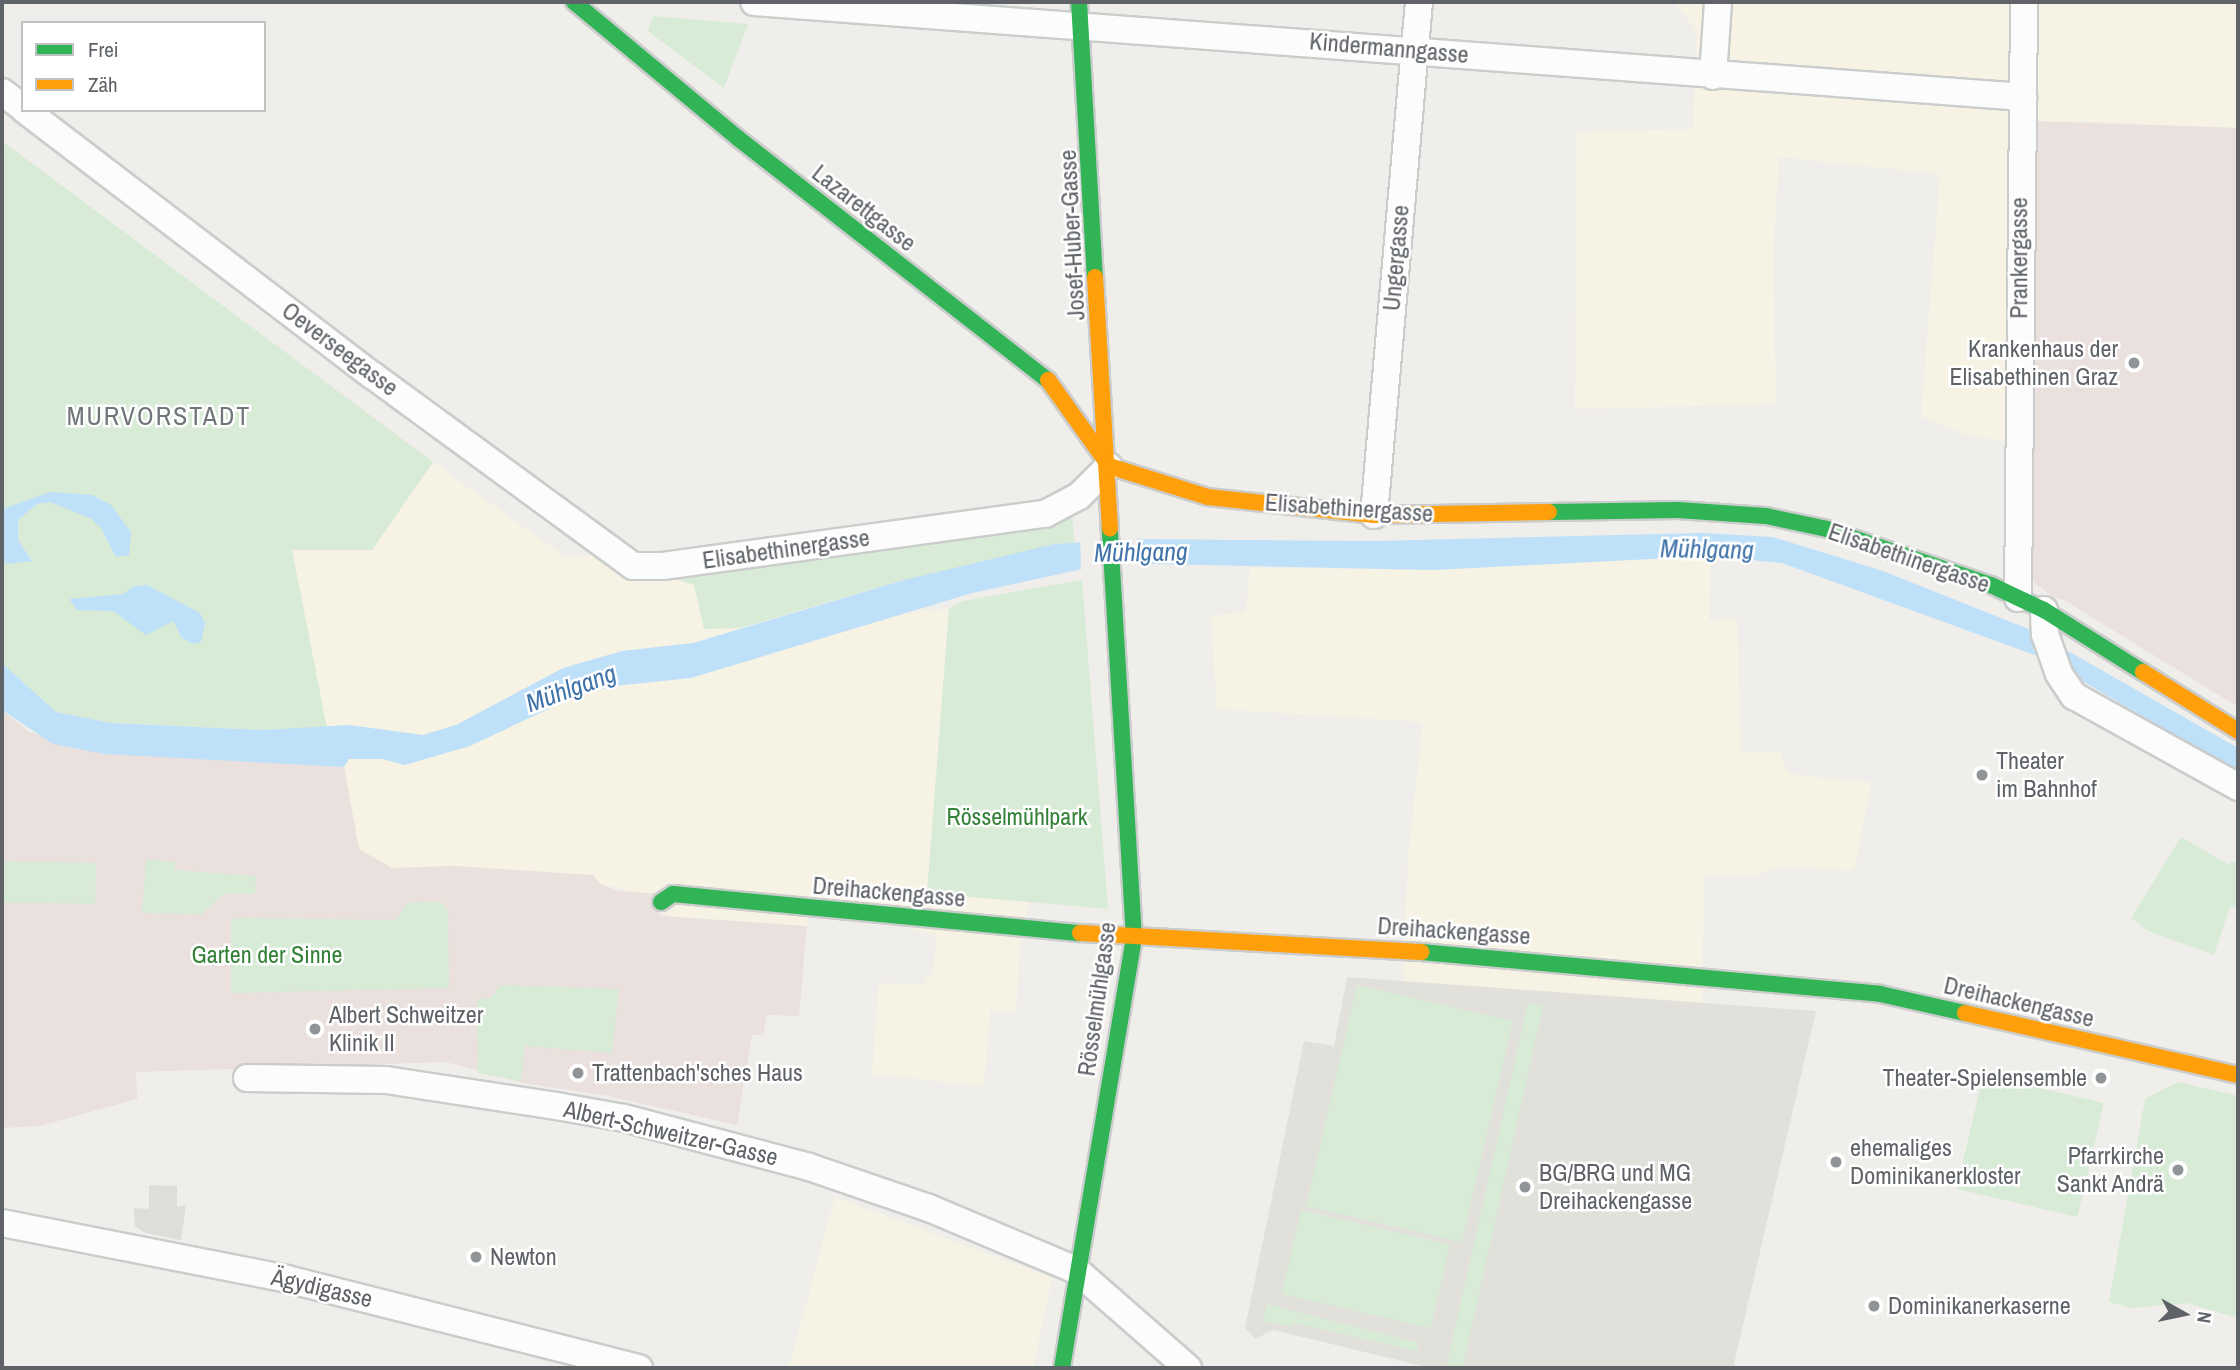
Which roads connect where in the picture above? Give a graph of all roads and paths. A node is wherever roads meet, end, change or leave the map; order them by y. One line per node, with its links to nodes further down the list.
1 (575, 2): 13 (main road, Lazarettgasse)
2 (754, 2): 6 (street, Kindermanngasse)
3 (1419, 2): 7 (street, Ungergasse)
4 (1718, 2): 8 (street)
5 (2024, 2): 10 (street, Prankergasse)
6 (1080, 13): 7 (street, Kindermanngasse); 13 (main road, Josef-Huber-Gasse)
7 (1415, 49): 8 (street, Kindermanngasse); 14 (street, Ungergasse)
8 (1713, 76): 10 (street, Kindermanngasse)
9 (2, 92): 11 (street, Oeverseegasse)
10 (2023, 97): 16 (street, Prankergasse)
11 (21, 107)
12 (28, 112): 15 (street, Oeverseegasse)
13 (1109, 466): 14 (main road, Elisabethinergasse); 15 (street, Elisabethinergasse); 21 (main road, Rösselmühlgasse)
14 (1374, 514): 16 (main road, Elisabethinergasse)
15 (663, 566)
16 (2018, 598): 17 (main road, Elisabethinergasse)
17 (2045, 622): 18 (main road, Elisabethinergasse); 19 (street)
18 (2238, 731)
19 (2238, 787)
20 (661, 902): 21 (main road, Dreihackengasse)
21 (1134, 938): 22 (main road, Dreihackengasse); 25 (main road, Rösselmühlgasse)
22 (2238, 1074)
23 (247, 1078): 25 (street, Albert-Schweitzer-Gasse)
24 (2, 1223): 26 (street, Ägydigasse)
25 (1076, 1270): 27 (main road, Rösselmühlgasse); 28 (street, Albert-Schweitzer-Gasse)
26 (639, 1368)
27 (1062, 1368)
28 (1188, 1368)

